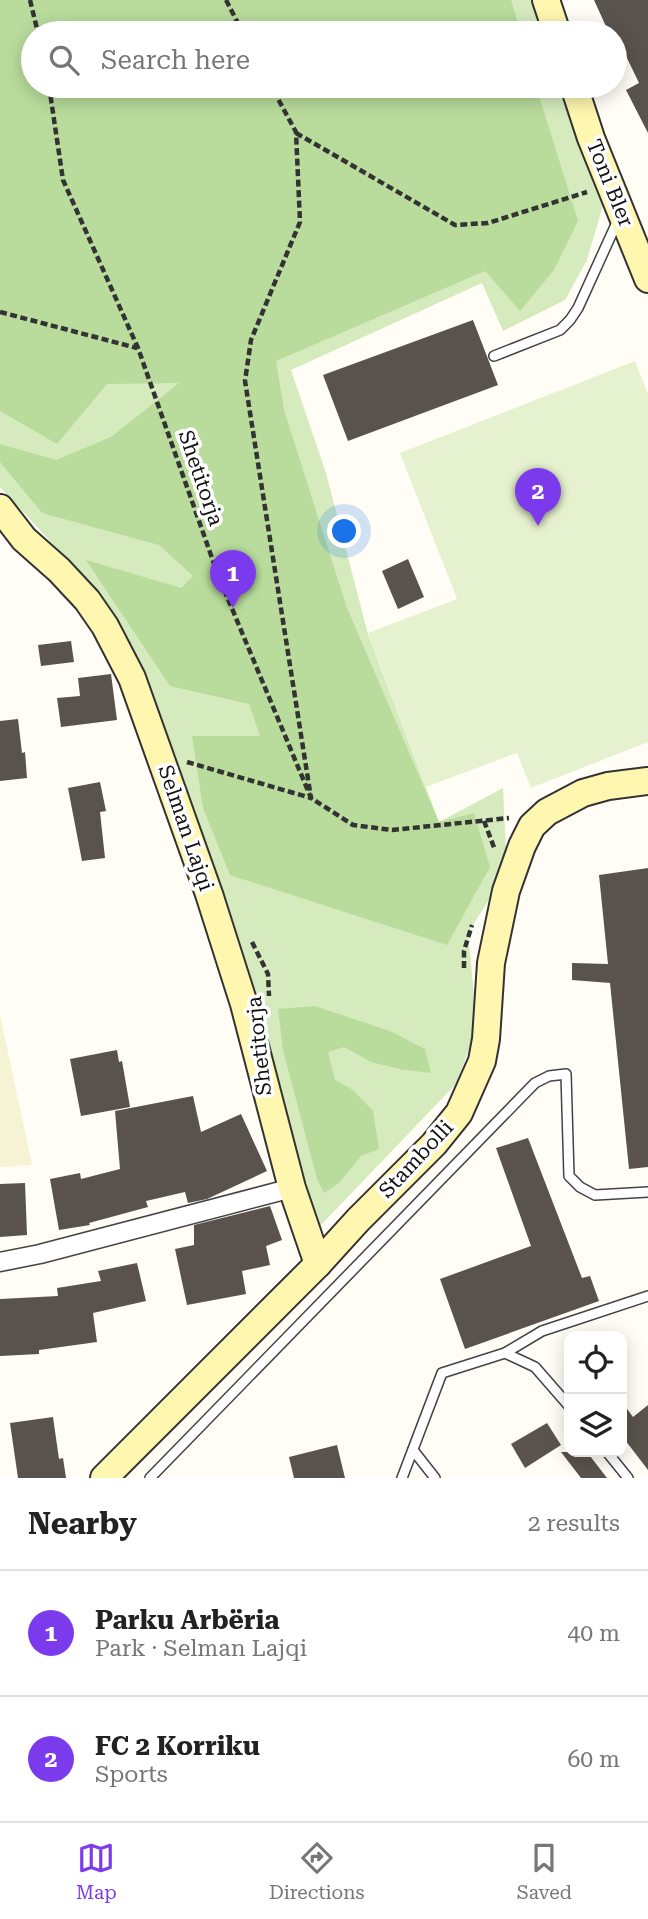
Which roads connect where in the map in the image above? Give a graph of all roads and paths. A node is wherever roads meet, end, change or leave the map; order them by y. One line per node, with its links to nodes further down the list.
1 (30, 0): 4 (path)
2 (226, 0): 5 (path)
3 (546, 0): 6 (street)
4 (35, 21)
5 (237, 21)
6 (553, 21)
7 (51, 98): 15 (path, Shetitorja)
8 (278, 98): 10 (path)
9 (578, 98): 11 (street, Toni Bler)
10 (296, 132): 11 (path); 20 (path)
11 (610, 185): 12 (street, Toni Bler)
12 (621, 212): 13 (street, Toni Bler); 16 (lane)
13 (648, 279)
14 (0, 313): 15 (path)
15 (138, 348): 20 (path, Shetitorja)
16 (494, 356)
17 (0, 508): 18 (street, Selman Lajqi)
18 (161, 755): 20 (path); 28 (street, Selman Lajqi)
19 (648, 781): 31 (street, Stambolli)
20 (311, 799): 22 (path)
21 (509, 818): 22 (path)
22 (484, 821): 23 (path)
23 (492, 858)
24 (475, 915): 26 (path)
25 (249, 938): 27 (path, Shetitorja)
26 (465, 975)
27 (269, 1008)
28 (292, 1188): 30 (street); 31 (street, Selman Lajqi)
29 (648, 1192): 38 (lane)
30 (0, 1262)
31 (318, 1264): 37 (street, Stambolli)
32 (648, 1296): 33 (lane)
33 (505, 1353): 34 (lane); 35 (lane)
34 (564, 1400)
35 (413, 1450): 39 (lane); 40 (lane)
36 (611, 1457): 41 (lane)
37 (104, 1478)
38 (150, 1478)
39 (402, 1478)
40 (435, 1478)
41 (628, 1478)

